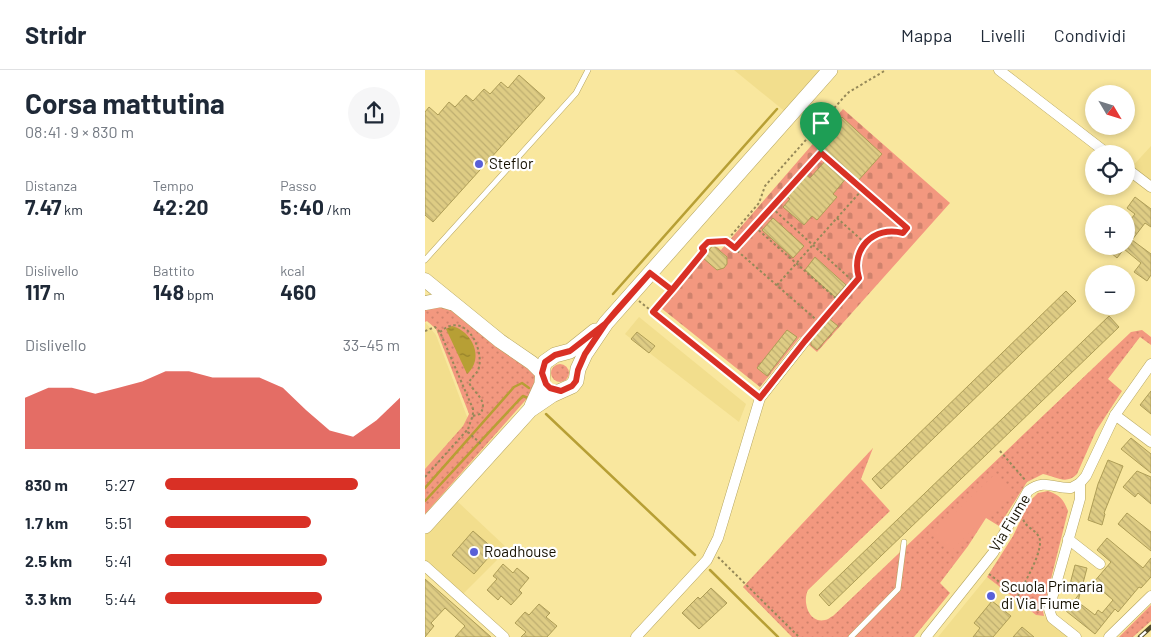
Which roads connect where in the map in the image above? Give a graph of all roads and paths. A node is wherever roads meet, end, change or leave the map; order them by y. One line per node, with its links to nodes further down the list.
1 (588, 70): 16 (lane)
2 (830, 70): 18 (main road)
3 (886, 70): 12 (path)
4 (999, 70): 5 (street)
5 (1095, 145)
6 (1135, 175): 7 (street)
7 (1151, 187)
8 (862, 189): 9 (path); 10 (path); 13 (path)
9 (772, 208): 11 (path); 14 (path)
10 (836, 218): 13 (path); 14 (path)
11 (755, 227): 15 (path); 17 (path)
12 (726, 241): 15 (path); 22 (path)
13 (865, 243): 20 (path)
14 (813, 244): 17 (path); 20 (path)
15 (735, 248): 21 (path)
16 (425, 260)
17 (796, 263): 21 (path); 23 (path)
18 (650, 273): 22 (path); 27 (main road)
19 (425, 280): 25 (street)
20 (855, 283): 23 (path)
21 (777, 285): 28 (path)
22 (672, 290): 26 (path)
23 (839, 301): 28 (path)
24 (425, 303): 25 (street)
25 (457, 306): 32 (street)
26 (653, 312): 38 (lane)
27 (606, 323): 33 (main road); 35 (main road)
28 (820, 323): 31 (path)
29 (425, 331): 30 (path)
30 (440, 332): 41 (path); 41 (path)
31 (805, 341): 38 (street)
32 (512, 349): 33 (street); 36 (street)
33 (558, 355): 35 (main road); 36 (main road)
34 (1151, 364): 40 (street)
35 (578, 370): 37 (main road)
36 (542, 376): 37 (main road); 39 (main road)
37 (561, 391): 39 (main road)
38 (760, 398): 53 (street)
39 (530, 410): 50 (main road)
40 (1115, 415): 43 (street); 47 (street)
41 (473, 416): 42 (path)
42 (468, 429): 44 (path); 46 (path)
43 (1151, 442)
44 (485, 448)
45 (1000, 451): 48 (path)
46 (425, 477)
47 (1079, 483): 48 (street, Via Fiume); 51 (street)
48 (1032, 488): 56 (street, Via Fiume)
49 (1023, 518): 57 (path)
50 (425, 526)
51 (1068, 540): 54 (street); 59 (street)
52 (905, 542): 63 (lane)
53 (712, 551): 61 (street); 62 (path)
54 (1099, 564)
55 (425, 566): 60 (street)
56 (982, 568): 57 (path); 64 (street, Via Fiume)
57 (1018, 596): 59 (path)
58 (1151, 596): 66 (street)
59 (1049, 612): 65 (street)
60 (504, 637)
61 (635, 637)
62 (799, 637)
63 (851, 637)
64 (926, 637)
65 (1076, 637)
66 (1109, 637)

